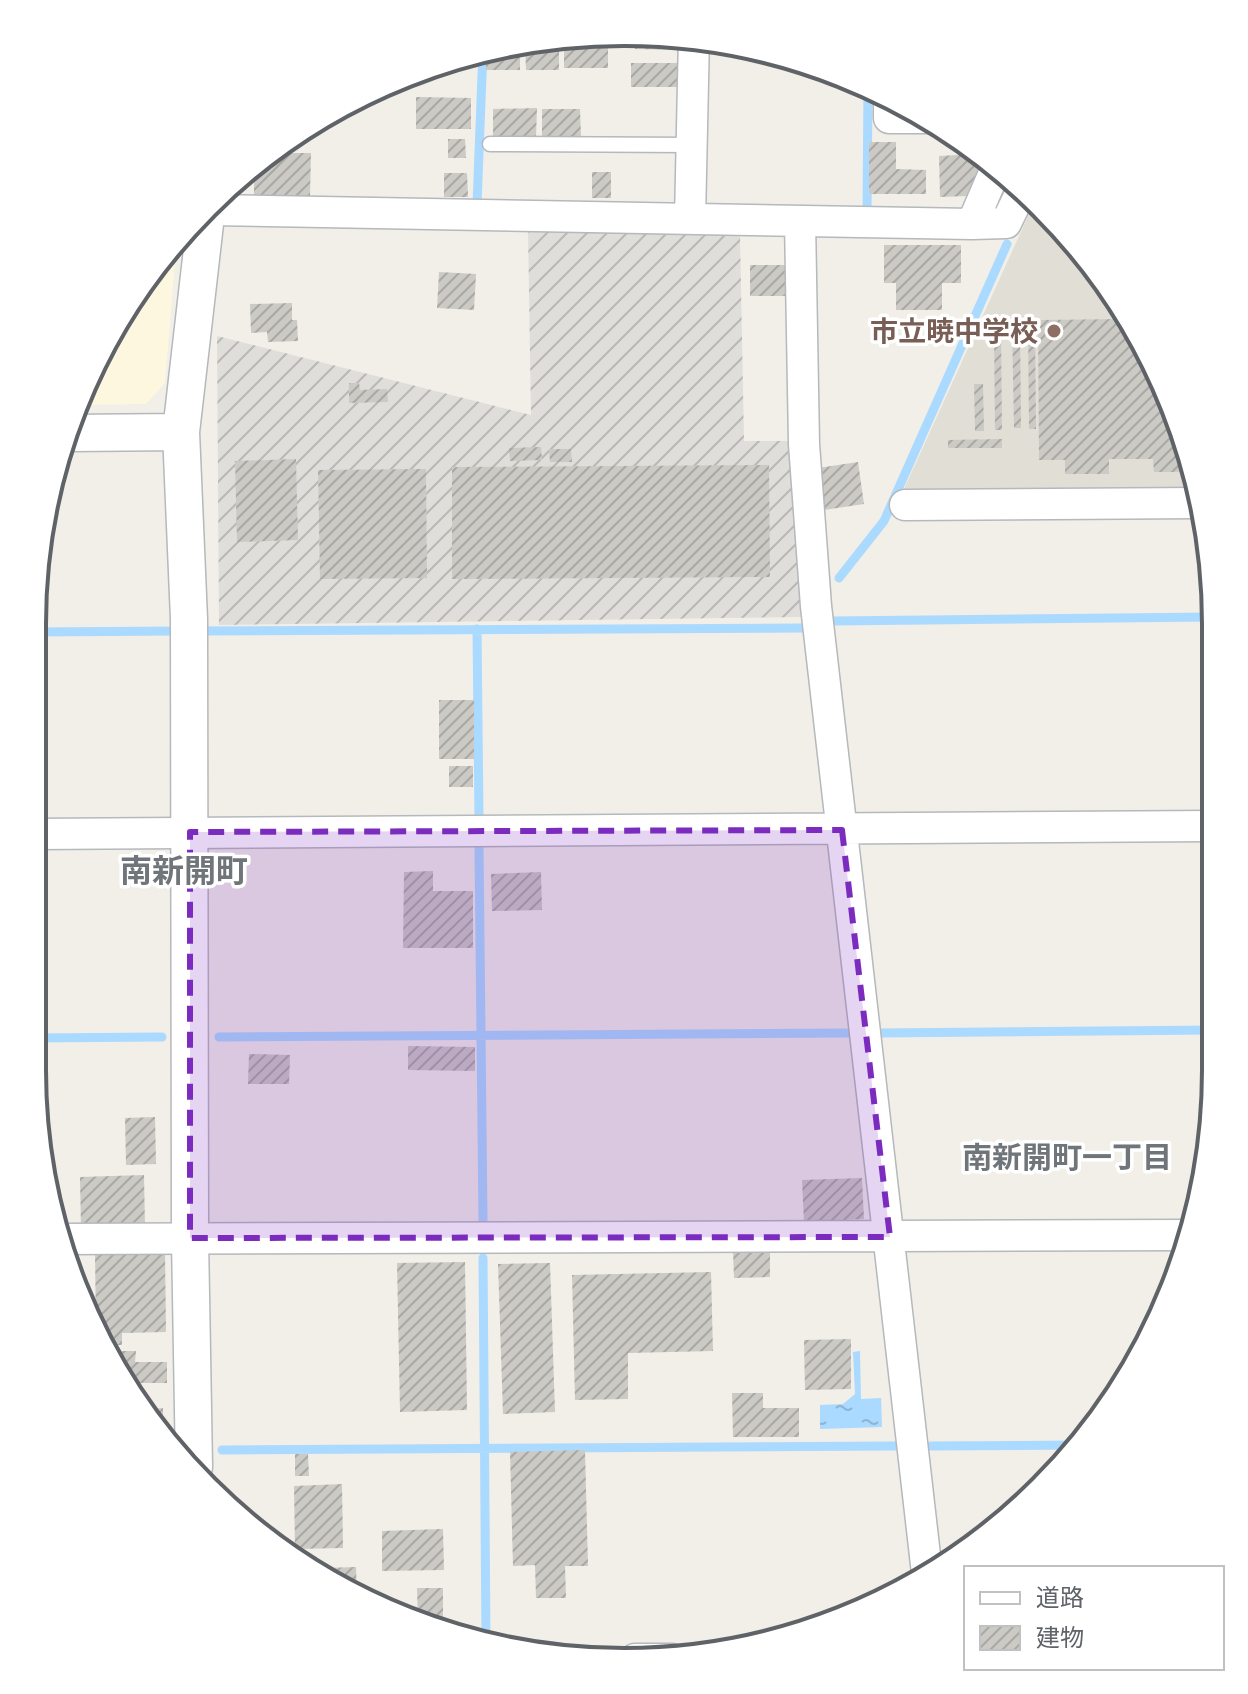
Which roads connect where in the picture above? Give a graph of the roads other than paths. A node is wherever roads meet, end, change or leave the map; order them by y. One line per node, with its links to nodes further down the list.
1 (694, 50): 5 (street)
2 (889, 111): 3 (street)
3 (903, 118)
4 (490, 144): 5 (lane)
5 (692, 145): 9 (street)
6 (992, 178): 11 (street)
7 (1017, 200): 11 (street)
8 (220, 210): 9 (street)
9 (690, 219): 10 (street)
10 (800, 221): 11 (street); 18 (street)
11 (972, 224)
12 (205, 226): 13 (street)
13 (181, 432): 14 (street); 19 (street)
14 (79, 433)
15 (1189, 503): 16 (street)
16 (905, 505)
17 (1202, 826): 18 (street)
18 (842, 830): 19 (street); 22 (street)
19 (190, 832): 20 (street); 23 (street)
20 (46, 834)
21 (1177, 1235): 22 (street)
22 (890, 1237): 23 (street); 26 (street)
23 (190, 1238): 24 (street); 25 (street)
24 (72, 1239)
25 (194, 1456)
26 (926, 1563)

